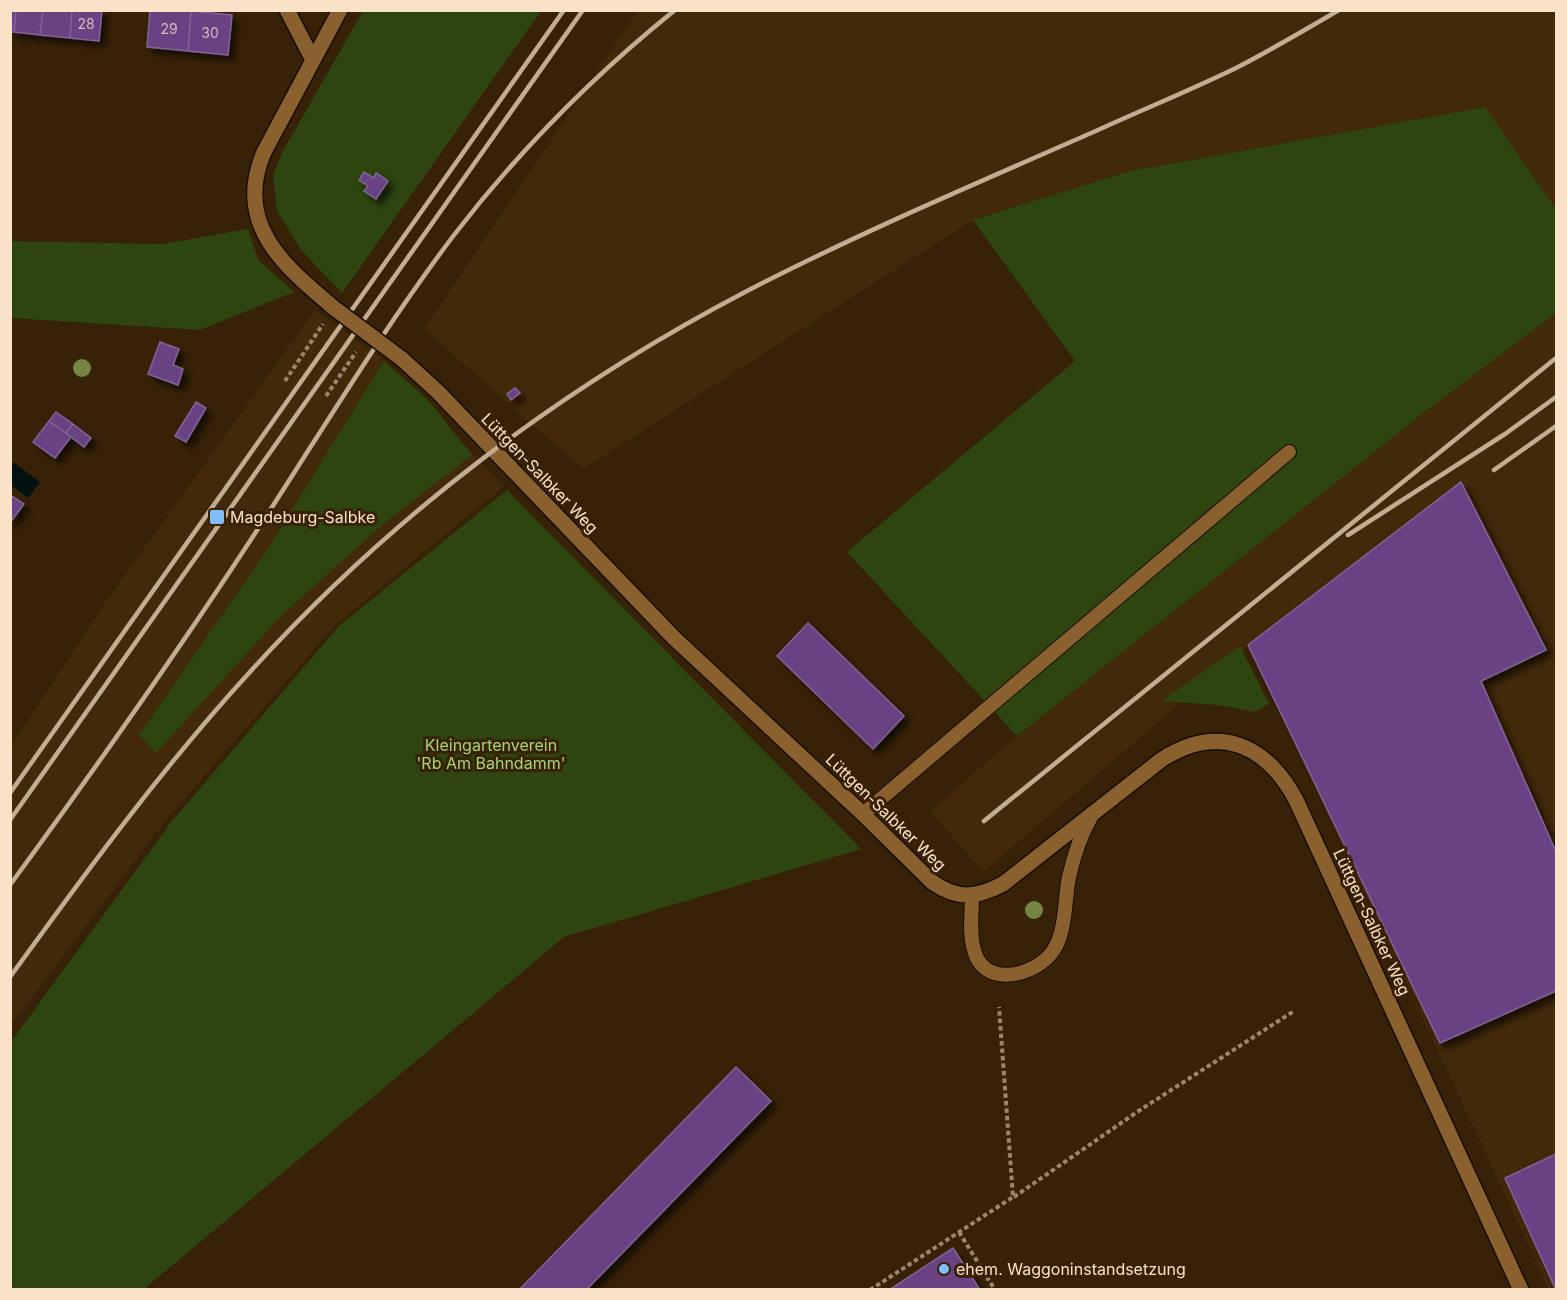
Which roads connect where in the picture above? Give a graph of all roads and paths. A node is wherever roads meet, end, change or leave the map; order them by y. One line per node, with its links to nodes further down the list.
1 (287, 10): 3 (street)
2 (340, 10): 3 (street, Lüttgen-Salbker Weg)
3 (313, 60): 4 (street, Lüttgen-Salbker Weg)
4 (334, 308): 5 (street, Lüttgen-Salbker Weg, bridge); 6 (path)
5 (368, 334): 7 (path); 9 (street, Lüttgen-Salbker Weg, bridge)
6 (285, 381)
7 (326, 396)
8 (1289, 452): 9 (lane)
9 (863, 814): 11 (street, Lüttgen-Salbker Weg)
10 (1091, 816): 11 (street, Lüttgen-Salbker Weg); 11 (lane, Lüttgen-Salbker Weg); 18 (street, Lüttgen-Salbker Weg)
11 (972, 895)
12 (999, 1007): 14 (path)
13 (1294, 1011): 14 (path)
14 (1013, 1197): 15 (path)
15 (959, 1231): 16 (path); 17 (path)
16 (870, 1290)
17 (995, 1290)
18 (1521, 1290)

